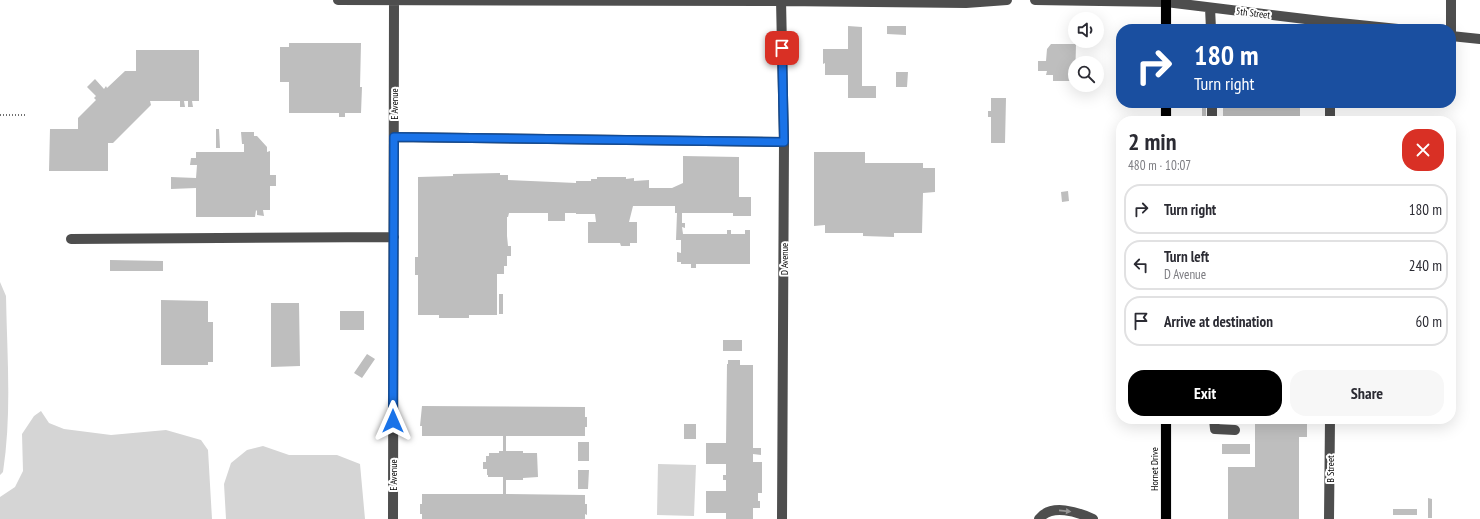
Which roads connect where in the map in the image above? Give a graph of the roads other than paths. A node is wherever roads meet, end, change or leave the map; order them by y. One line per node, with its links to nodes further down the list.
1 (338, 0): 2 (street)
2 (394, 0): 3 (street); 15 (street, E Avenue)
3 (781, 0): 4 (street); 16 (street, D Avenue)
4 (1007, 0)
5 (1034, 0): 7 (street, 5th Street)
6 (1451, 0): 12 (street)
7 (1166, 1): 8 (street, 5th Street); 9 (main road)
8 (1210, 8): 10 (street); 11 (street, 5th Street)
9 (1166, 24)
10 (1211, 24)
11 (1317, 24)
12 (1451, 24)
13 (1456, 37): 14 (street)
14 (1480, 40)
15 (394, 137): 16 (street); 17 (street, E Avenue)
16 (784, 142): 24 (street, D Avenue)
17 (394, 237): 18 (street); 23 (street, E Avenue)
18 (70, 239)
19 (1166, 424): 27 (main road, Hornet Drive)
20 (1214, 424): 22 (street)
21 (1330, 424): 28 (street, B Street)
22 (1235, 430)
23 (393, 519)
24 (782, 519)
25 (1039, 519): 26 (street, one-way to 26)
26 (1093, 519)
27 (1166, 519)
28 (1330, 519)

